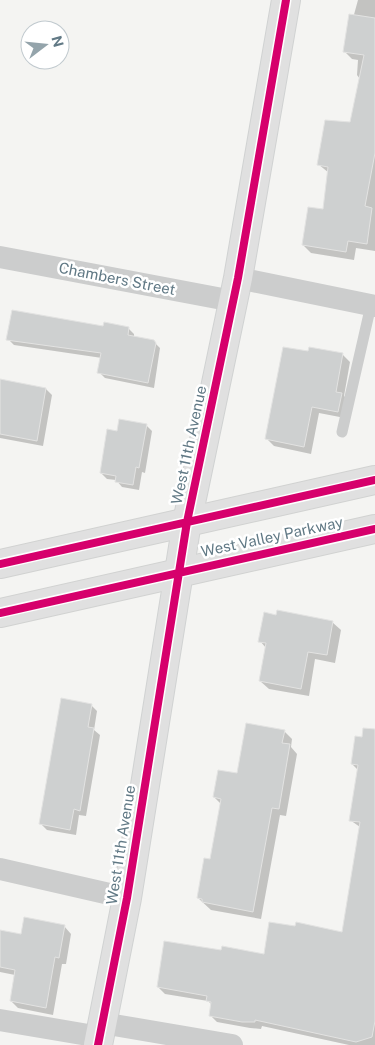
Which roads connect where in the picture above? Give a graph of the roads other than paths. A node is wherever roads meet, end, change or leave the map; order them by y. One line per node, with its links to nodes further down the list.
1 (286, 0): 3 (street, West 11th Avenue)
2 (0, 257): 3 (street, Chambers Street)
3 (236, 290): 4 (street, Chambers Street); 7 (street, West 11th Avenue)
4 (373, 305): 5 (lane)
5 (342, 432)
6 (375, 480): 7 (street)
7 (187, 522): 9 (street); 10 (street, West 11th Avenue)
8 (375, 529): 10 (street, West Valley Parkway)
9 (0, 564)
10 (179, 572): 11 (street, West Valley Parkway); 13 (street, West 11th Avenue)
11 (0, 613)
12 (0, 868): 13 (street)
13 (127, 898): 15 (street, West 11th Avenue)
14 (0, 1020): 15 (street)
15 (100, 1035): 16 (street)
16 (231, 1045)

